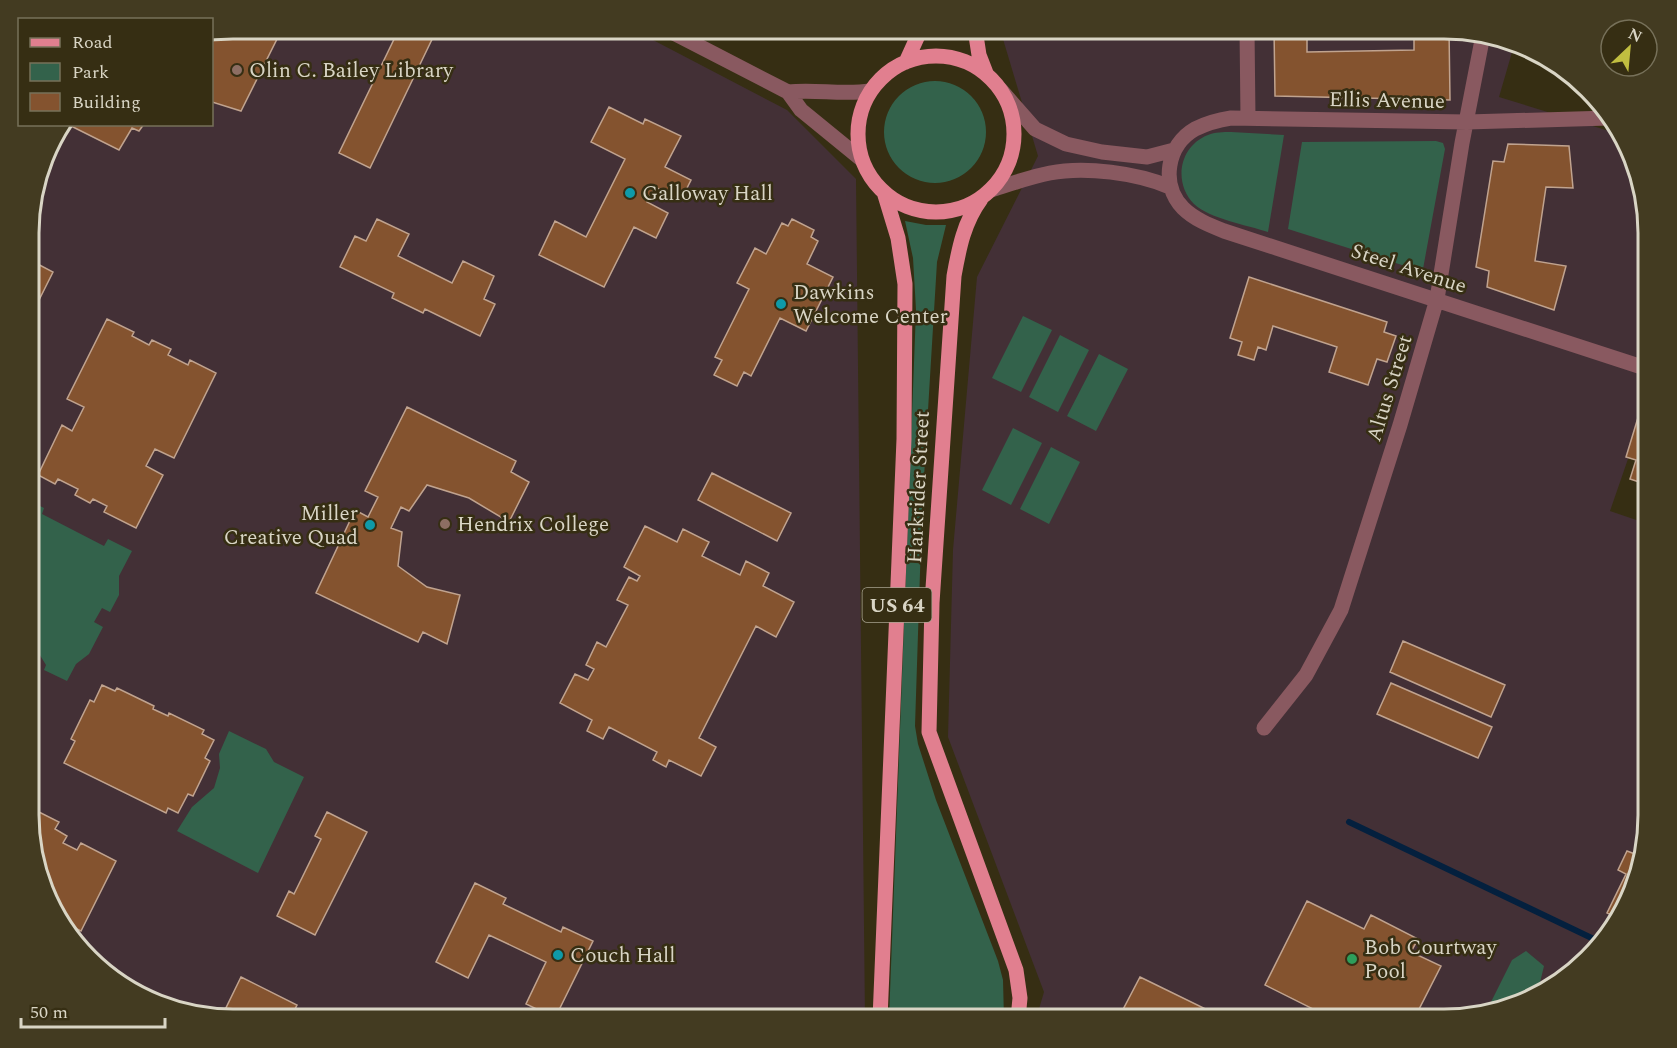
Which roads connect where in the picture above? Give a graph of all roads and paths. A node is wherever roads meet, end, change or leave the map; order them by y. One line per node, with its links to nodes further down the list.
1 (687, 39): 9 (street)
2 (916, 39): 6 (main road)
3 (977, 39): 7 (main road)
4 (1248, 39): 11 (street)
5 (1481, 43): 13 (street, Altus Street)
6 (906, 62): 7 (main road); 10 (main road)
7 (986, 73): 8 (main road)
8 (1000, 89): 14 (street); 18 (main road)
9 (788, 92): 10 (street); 15 (street)
10 (870, 92): 15 (main road)
11 (1248, 118): 13 (street, Ellis Avenue); 14 (street, Ellis Avenue)
12 (1600, 118): 13 (street, Ellis Avenue)
13 (1467, 122): 19 (street, Altus Street)
14 (1174, 150): 16 (street)
15 (861, 159): 17 (main road)
16 (1170, 188): 18 (street); 19 (street, Steel Avenue)
17 (884, 192): 18 (main road); 22 (main road, Harkrider Street / US 64)
18 (986, 194): 23 (main road, Harkrider Street / US 64)
19 (1437, 299): 20 (street, Steel Avenue); 21 (street, Altus Street)
20 (1638, 366)
21 (1264, 728)
22 (880, 1009)
23 (1019, 1009)

